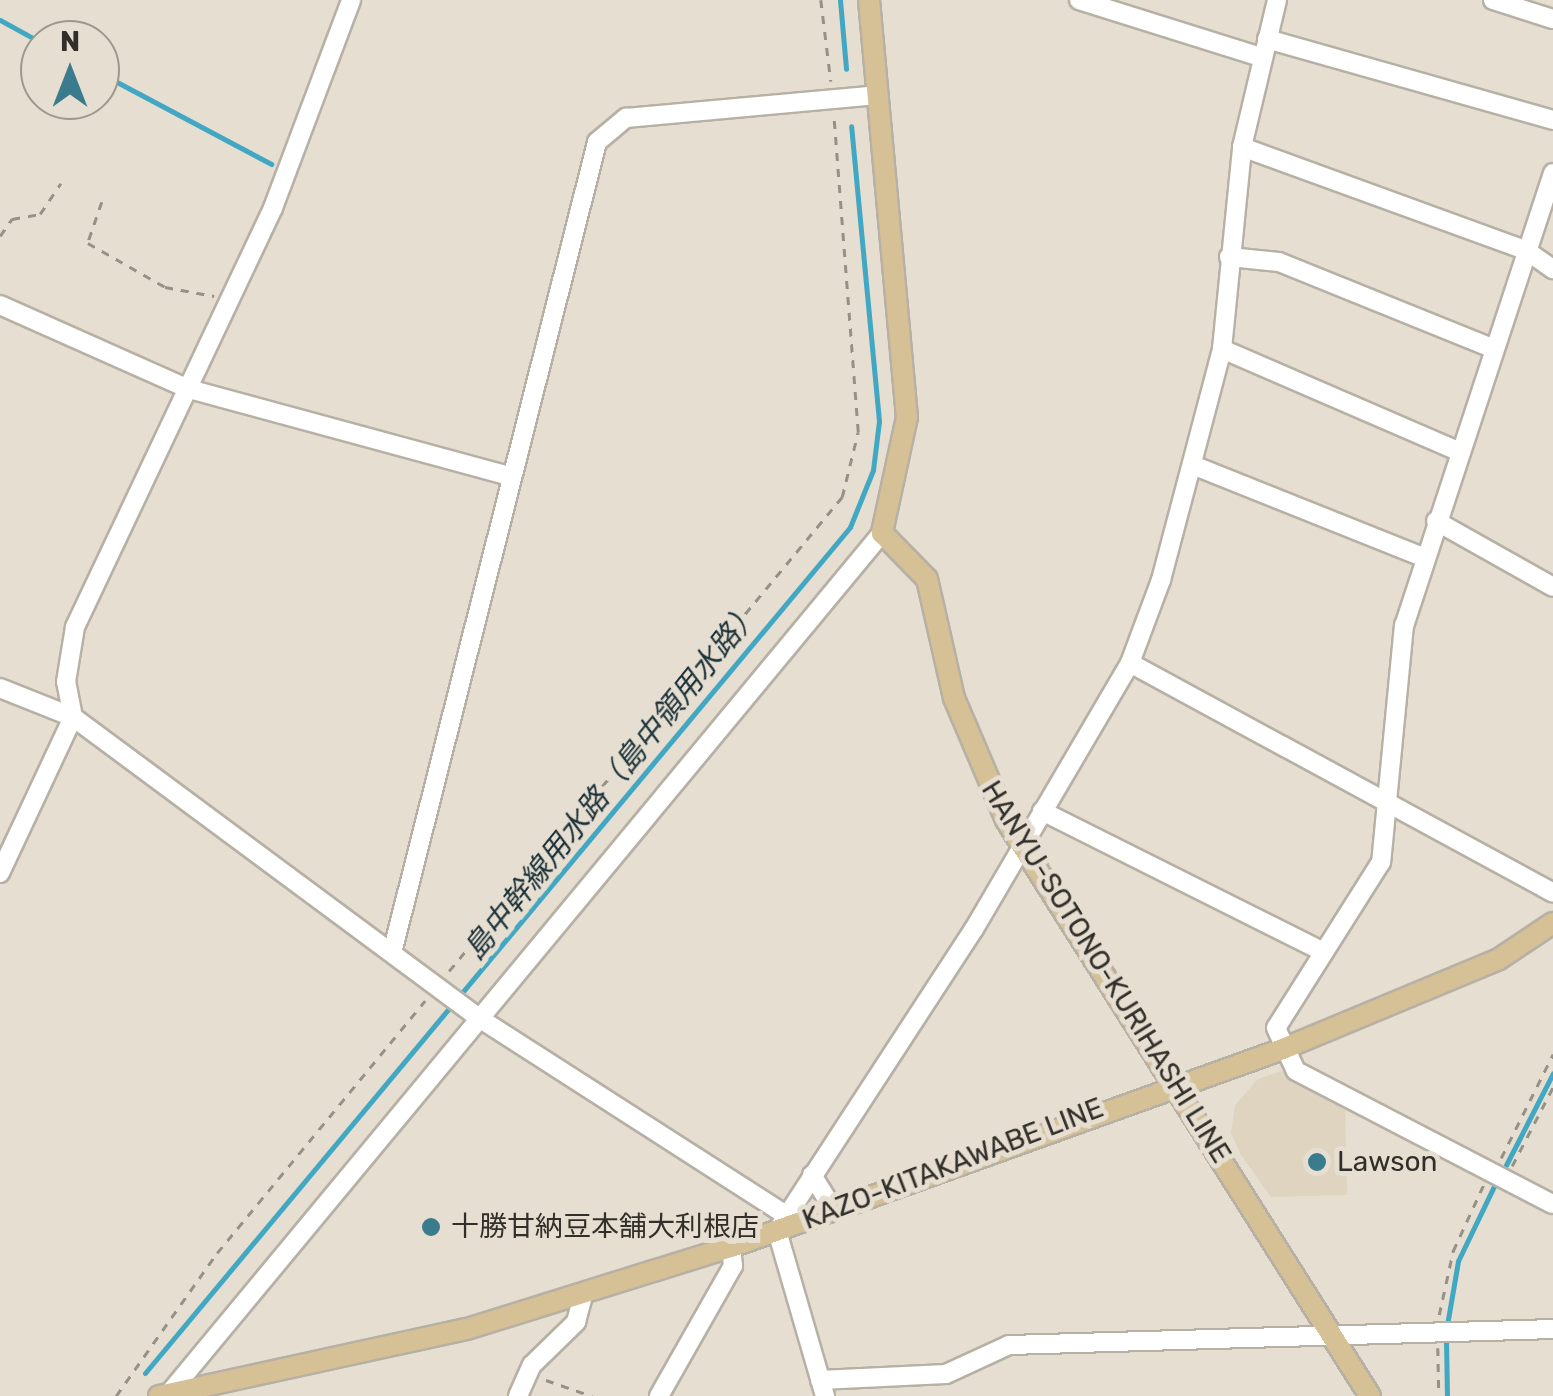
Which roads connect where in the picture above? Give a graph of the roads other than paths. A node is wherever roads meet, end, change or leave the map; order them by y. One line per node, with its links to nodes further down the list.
1 (351, 0): 19 (street)
2 (870, 0): 9 (main road)
3 (1079, 0): 8 (street)
4 (1277, 0): 8 (street)
5 (1494, 0): 6 (street)
6 (1520, 4): 7 (street)
7 (1553, 19)
8 (1264, 48): 10 (street); 11 (street)
9 (877, 96): 22 (street); 24 (main road)
10 (1553, 120)
11 (1242, 147): 13 (street); 14 (street)
12 (1553, 173): 13 (street)
13 (1527, 251): 15 (street); 17 (street)
14 (1230, 257): 17 (street); 18 (street)
15 (1553, 269)
16 (0, 305): 19 (street)
17 (1492, 348): 20 (street)
18 (1222, 350): 20 (street); 21 (street)
19 (189, 389): 22 (street); 29 (street)
20 (1458, 451): 23 (street)
21 (1195, 466): 25 (street); 27 (street)
22 (510, 476): 36 (street)
23 (1436, 521): 25 (street); 26 (street)
24 (882, 532): 32 (main road, HANYU-SOTONO-KURIHASHI LINE); 38 (street)
25 (1425, 558): 30 (street)
26 (1553, 587)
27 (1130, 662): 30 (street); 31 (street)
28 (0, 688): 29 (street)
29 (73, 717): 33 (street); 36 (street)
30 (1385, 804): 34 (street); 37 (street)
31 (1042, 810): 32 (street); 37 (street)
32 (1022, 846): 40 (main road, HANYU-SOTONO-KURIHASHI LINE); 41 (street)
33 (0, 872)
34 (1553, 893)
35 (1553, 923): 39 (main road, KAZO-KITAKAWABE LINE)
36 (393, 948): 38 (street)
37 (1324, 952): 39 (street)
38 (479, 1018): 44 (street); 50 (street)
39 (1283, 1049): 40 (main road, KAZO-KITAKAWABE LINE); 42 (street)
40 (1173, 1084): 43 (main road, KAZO-KITAKAWABE LINE); 48 (main road, HANYU-SOTONO-KURIHASHI LINE)
41 (812, 1175): 43 (street); 44 (street)
42 (1553, 1204)
43 (834, 1209): 44 (main road, KAZO-KITAKAWABE LINE)
44 (780, 1223): 45 (main road, KAZO-KITAKAWABE LINE); 49 (street)
45 (732, 1248): 46 (main road, KAZO-KITAKAWABE LINE); 52 (street)
46 (582, 1296): 50 (main road, KAZO-KITAKAWABE LINE); 51 (street)
47 (1553, 1329): 48 (street)
48 (1332, 1335): 49 (street); 53 (main road, HANYU-SOTONO-KURIHASHI LINE)
49 (823, 1388)
50 (165, 1395)
51 (518, 1396)
52 (660, 1396)
53 (1370, 1396)

